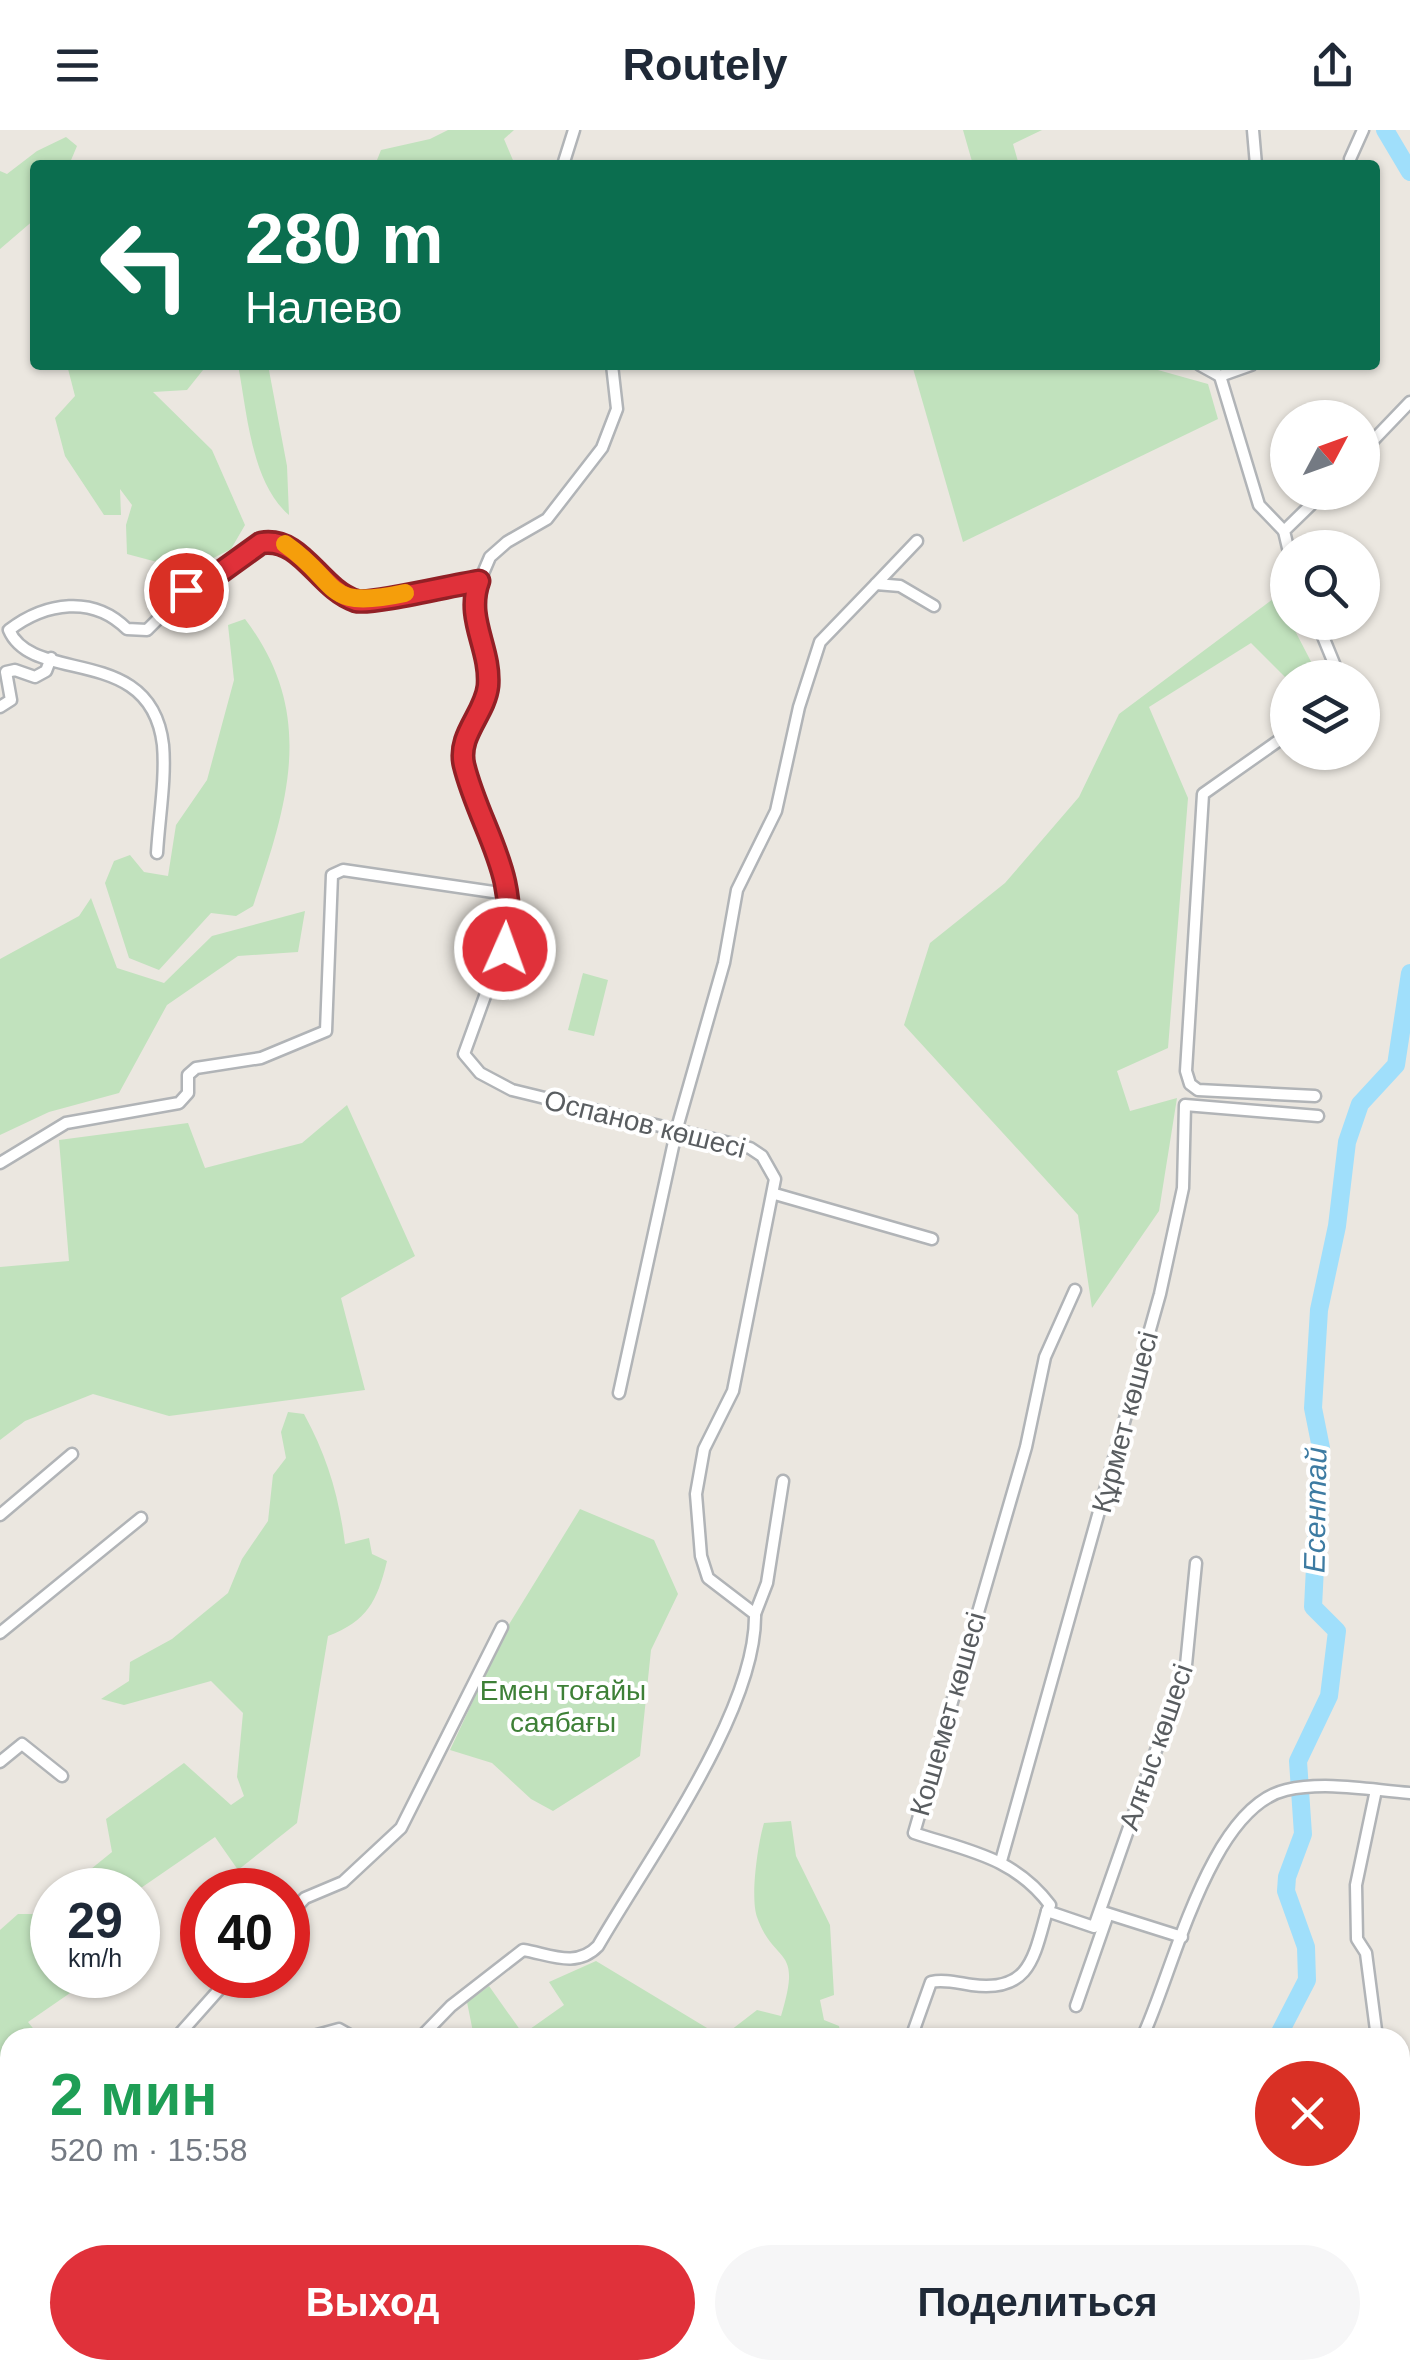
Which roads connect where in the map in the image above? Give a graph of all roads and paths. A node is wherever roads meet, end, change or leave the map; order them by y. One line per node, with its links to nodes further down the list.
1 (574, 130): 5 (street)
2 (1253, 130): 6 (street)
3 (1363, 130): 4 (street)
4 (1350, 159)
5 (565, 160)
6 (1256, 160)
7 (613, 370): 17 (street)
8 (1209, 370): 10 (street)
9 (1236, 370): 10 (street)
10 (1220, 376): 14 (street)
11 (1410, 402): 12 (street)
12 (1380, 433)
13 (1306, 510): 15 (street)
14 (1282, 530)
15 (1286, 530)
16 (917, 541): 18 (street)
17 (479, 581): 20 (street); 24 (street, Оспанов көшесі)
18 (876, 584): 19 (street); 27 (street)
19 (934, 606)
20 (51, 658): 21 (street); 23 (street)
21 (0, 707)
22 (1270, 747): 25 (street)
23 (158, 853)
24 (507, 894): 27 (street, Оспанов көшесі); 28 (street)
25 (1316, 1096)
26 (1318, 1116): 45 (street, Құрмет көшесі)
27 (678, 1128): 29 (street, Оспанов көшесі); 32 (street)
28 (0, 1163)
29 (775, 1194): 30 (street); 38 (street)
30 (932, 1239)
31 (1075, 1290): 45 (street, Кошемет көшесі)
32 (620, 1394)
33 (72, 1454): 35 (street)
34 (783, 1481): 38 (street)
35 (0, 1515)
36 (141, 1518): 40 (street)
37 (1196, 1563): 48 (street, Алғыс көшесі)
38 (755, 1614): 53 (street)
39 (502, 1627): 46 (street)
40 (0, 1633)
41 (0, 1762): 42 (street)
42 (62, 1776)
43 (1376, 1790): 44 (street); 49 (street); 56 (street)
44 (1410, 1793)
45 (1000, 1861): 47 (street, Кошемет көшесі)
46 (310, 1896)
47 (1047, 1910): 48 (street, Алғыс көшесі); 54 (street)
48 (1104, 1913): 49 (street); 51 (street, Алғыс көшесі)
49 (1182, 1936): 55 (street)
50 (212, 1998): 52 (street)
51 (1076, 2006)
52 (185, 2028)
53 (430, 2028)
54 (915, 2028)
55 (1146, 2028)
56 (1377, 2028)

